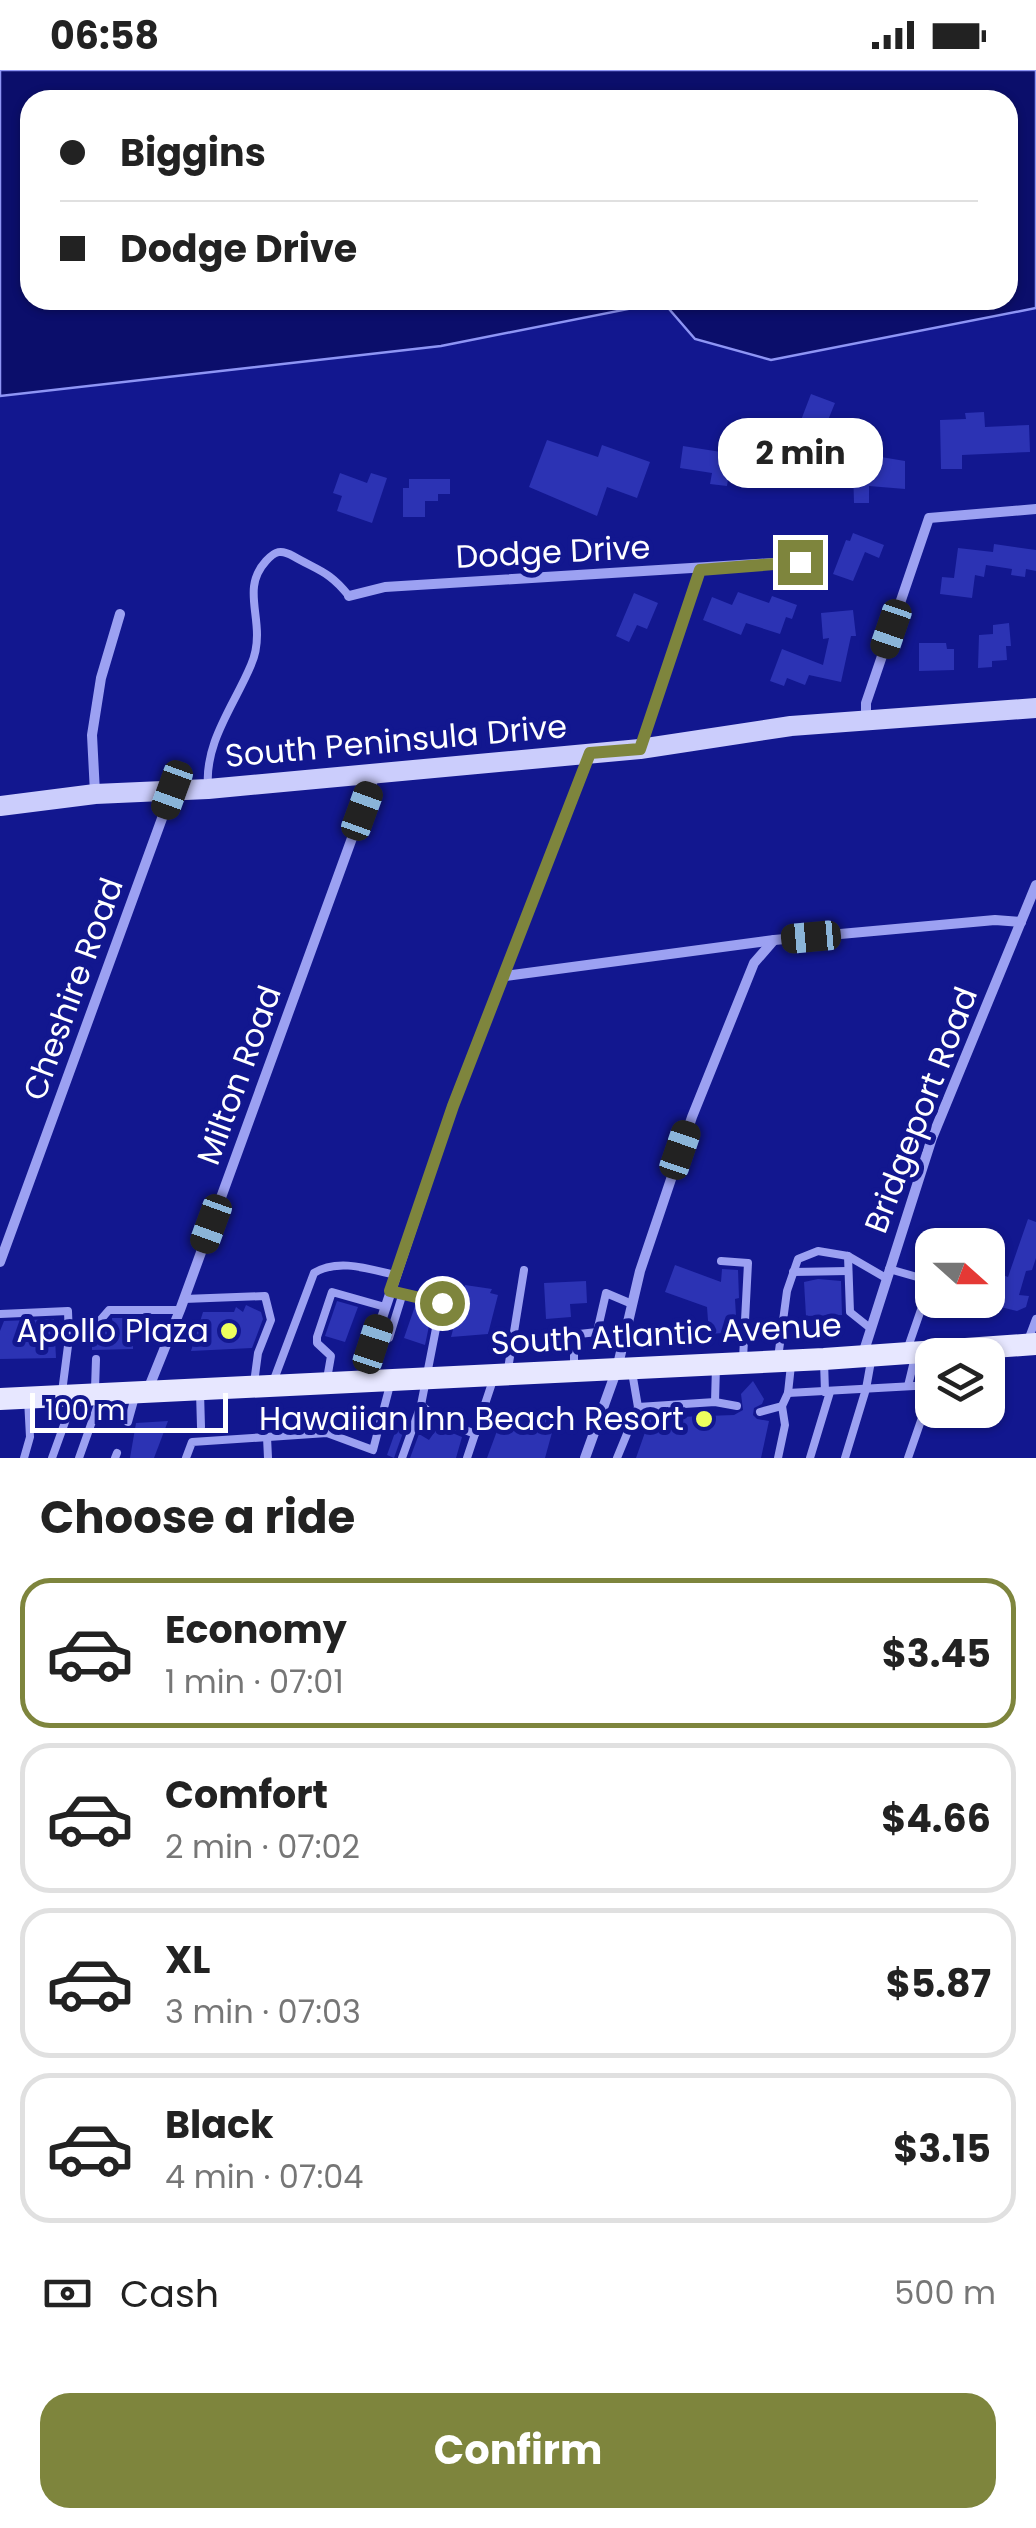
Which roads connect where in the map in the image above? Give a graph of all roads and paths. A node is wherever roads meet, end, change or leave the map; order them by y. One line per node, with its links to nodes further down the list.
1 (1036, 509): 7 (street)
2 (821, 560): 3 (street, Dodge Drive)
3 (700, 570): 4 (street, Dodge Drive); 8 (street)
4 (348, 596): 11 (lane)
5 (120, 614): 13 (street)
6 (1036, 708): 7 (main road, South Peninsula Drive)
7 (866, 720): 8 (main road, South Peninsula Drive)
8 (640, 749): 9 (main road, South Peninsula Drive)
9 (590, 753): 10 (main road, South Peninsula Drive); 18 (street)
10 (376, 774): 11 (main road, South Peninsula Drive); 30 (street, Milton Road)
11 (208, 788): 12 (main road, South Peninsula Drive)
12 (172, 790): 13 (main road, South Peninsula Drive); 21 (street, Cheshire Road)
13 (94, 794): 14 (main road, South Peninsula Drive)
14 (0, 806)
15 (1036, 884): 16 (street, Bridgeport Road)
16 (1021, 922): 17 (street); 25 (street, Bridgeport Road)
17 (774, 940): 18 (street); 29 (street)
18 (505, 976): 26 (street)
19 (848, 1256): 23 (lane); 24 (lane); 25 (lane)
20 (721, 1261): 48 (lane)
21 (0, 1262)
22 (524, 1270): 52 (lane)
23 (848, 1271): 24 (lane); 35 (lane)
24 (793, 1272): 47 (lane)
25 (887, 1273): 27 (lane); 35 (street, Bridgeport Road)
26 (395, 1275): 28 (street); 59 (lane)
27 (915, 1277)
28 (396, 1293): 31 (street); 37 (lane); 53 (lane)
29 (632, 1304): 36 (lane); 50 (street)
30 (182, 1305): 39 (lane); 59 (lane); 64 (street, Milton Road)
31 (385, 1306): 55 (street); 56 (lane)
32 (0, 1314): 65 (lane)
33 (921, 1318): 42 (lane)
34 (1036, 1319): 40 (lane)
35 (870, 1328): 44 (street, Bridgeport Road)
36 (574, 1334): 38 (lane); 51 (lane)
37 (389, 1338)
38 (544, 1338)
39 (95, 1339)
40 (1031, 1344): 41 (main road, South Atlantic Avenue)
41 (1005, 1347)
42 (911, 1353): 43 (main road, South Atlantic Avenue); 44 (main road, South Atlantic Avenue); 57 (lane)
43 (915, 1353)
44 (867, 1357): 46 (main road, South Atlantic Avenue); 60 (lane)
45 (96, 1359): 65 (lane)
46 (824, 1360): 47 (main road, South Atlantic Avenue); 63 (lane)
47 (785, 1361): 48 (main road, South Atlantic Avenue); 62 (lane)
48 (742, 1363): 49 (main road, South Atlantic Avenue)
49 (716, 1364): 50 (main road, South Atlantic Avenue); 68 (lane)
50 (624, 1368): 51 (main road, South Atlantic Avenue); 72 (lane); 87 (street)
51 (574, 1372): 52 (main road, South Atlantic Avenue)
52 (501, 1375): 53 (main road, South Atlantic Avenue); 77 (lane)
53 (428, 1378): 54 (main road, South Atlantic Avenue); 69 (lane)
54 (391, 1380): 55 (main road, South Atlantic Avenue); 79 (lane)
55 (361, 1382): 56 (main road, South Atlantic Avenue)
56 (326, 1384): 59 (main road, South Atlantic Avenue)
57 (908, 1386): 58 (lane); 60 (lane)
58 (915, 1386)
59 (262, 1387): 61 (main road, South Atlantic Avenue)
60 (866, 1389): 63 (lane); 91 (lane)
61 (200, 1390): 64 (main road, South Atlantic Avenue); 75 (lane)
62 (788, 1392): 63 (lane); 71 (lane)
63 (827, 1392): 90 (lane)
64 (142, 1393): 65 (main road, South Atlantic Avenue); 74 (lane)
65 (83, 1395): 66 (main road, South Atlantic Avenue); 81 (lane); 82 (lane)
66 (28, 1398): 67 (main road, South Atlantic Avenue); 80 (lane)
67 (0, 1400)
68 (715, 1402): 70 (lane); 72 (lane)
69 (421, 1406): 77 (lane); 85 (lane)
70 (737, 1406)
71 (782, 1406): 73 (lane); 89 (lane)
72 (638, 1407): 88 (lane)
73 (760, 1412)
74 (128, 1422)
75 (201, 1428)
76 (918, 1428): 92 (lane)
77 (475, 1434): 86 (lane)
78 (267, 1437): 79 (lane); 83 (lane); 84 (lane)
79 (371, 1454)
80 (24, 1458)
81 (52, 1458)
82 (79, 1458)
83 (186, 1458)
84 (268, 1458)
85 (402, 1458)
86 (467, 1458)
87 (585, 1458)
88 (617, 1458)
89 (778, 1458)
90 (810, 1458)
91 (845, 1458)
92 (908, 1458)

